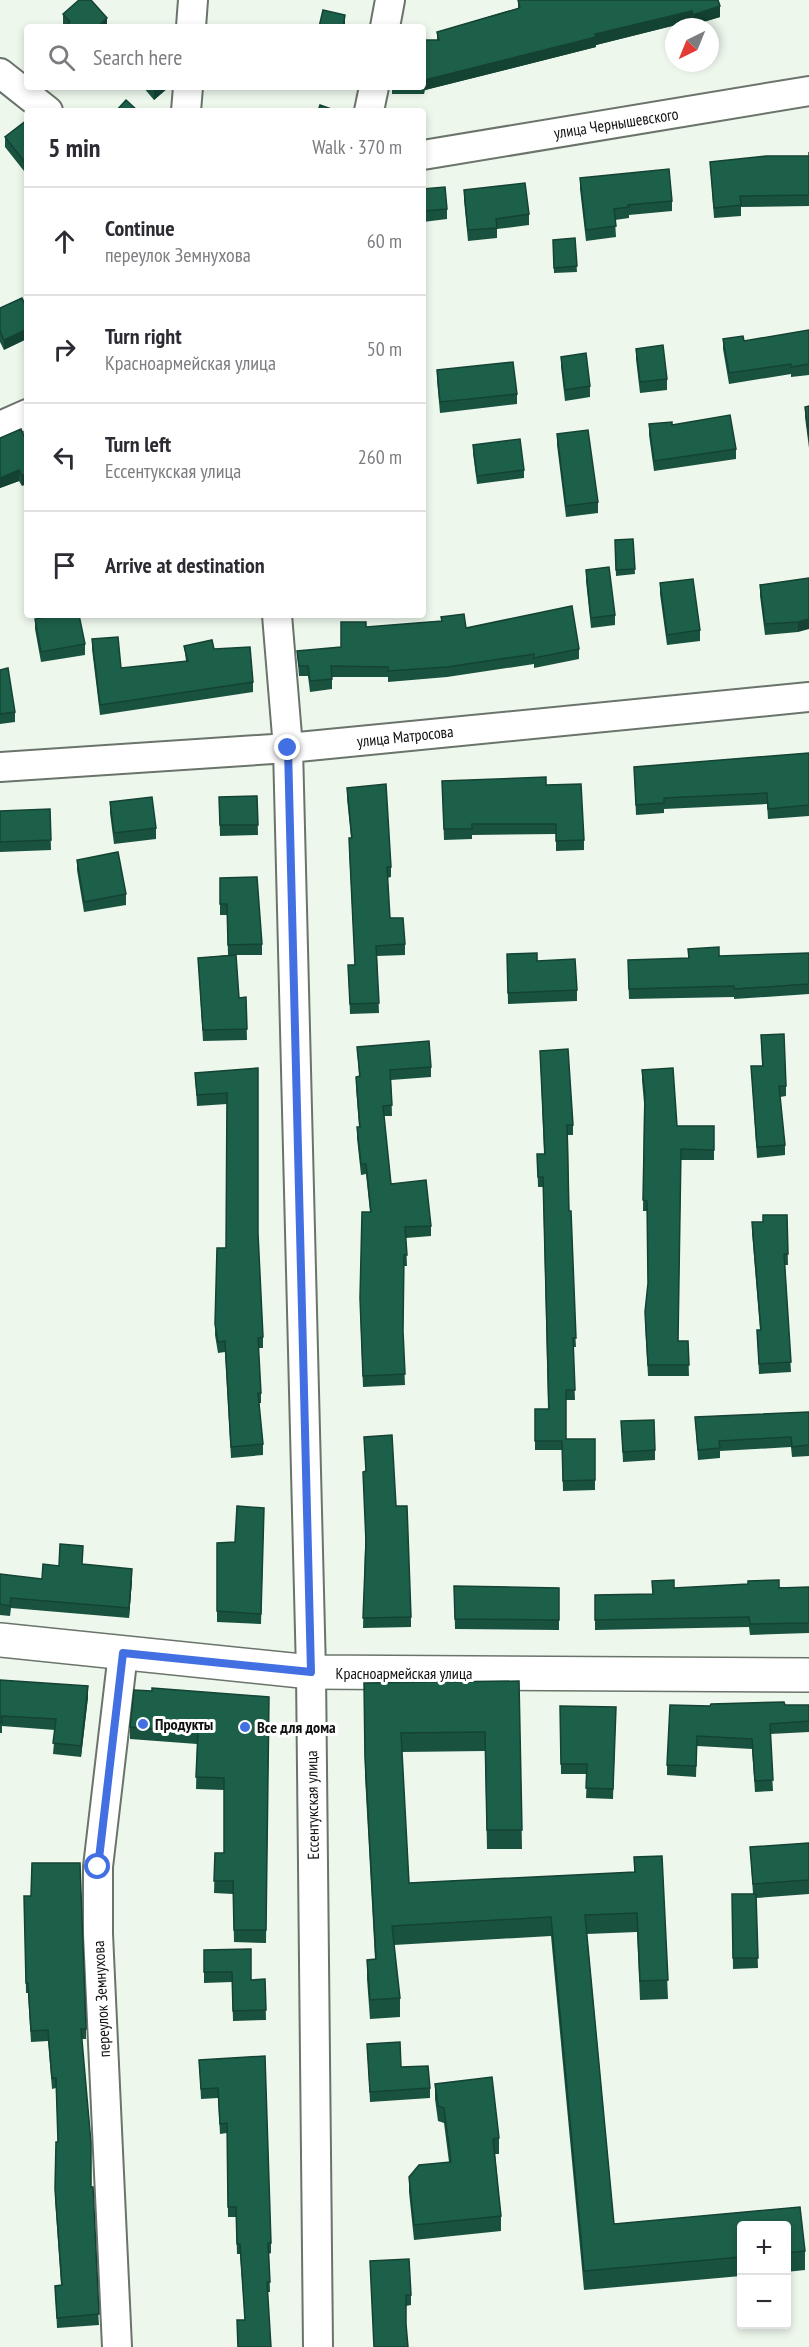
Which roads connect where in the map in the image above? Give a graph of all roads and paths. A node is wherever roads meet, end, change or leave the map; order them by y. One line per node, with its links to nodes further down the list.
1 (193, 0): 3 (street)
2 (390, 0): 4 (street)
3 (191, 24)
4 (386, 24)
5 (0, 73): 9 (street)
6 (188, 90): 10 (street)
7 (373, 90): 11 (street)
8 (809, 91): 12 (street, улица Чернышевского)
9 (44, 108)
10 (186, 108)
11 (370, 108)
12 (426, 155)
13 (24, 415): 14 (street)
14 (0, 426)
15 (277, 618): 17 (street, Ессентукская улица)
16 (809, 697): 17 (street, улица Матросова)
17 (288, 748): 18 (street, улица Матросова); 21 (street, Ессентукская улица)
18 (0, 767)
19 (0, 1640): 20 (street, Красноармейская улица)
20 (123, 1653): 21 (street, Красноармейская улица); 23 (street, переулок Земнухова)
21 (311, 1672): 22 (street, Красноармейская улица); 24 (street, Ессентукская улица)
22 (809, 1675)
23 (117, 2347)
24 (318, 2347)

